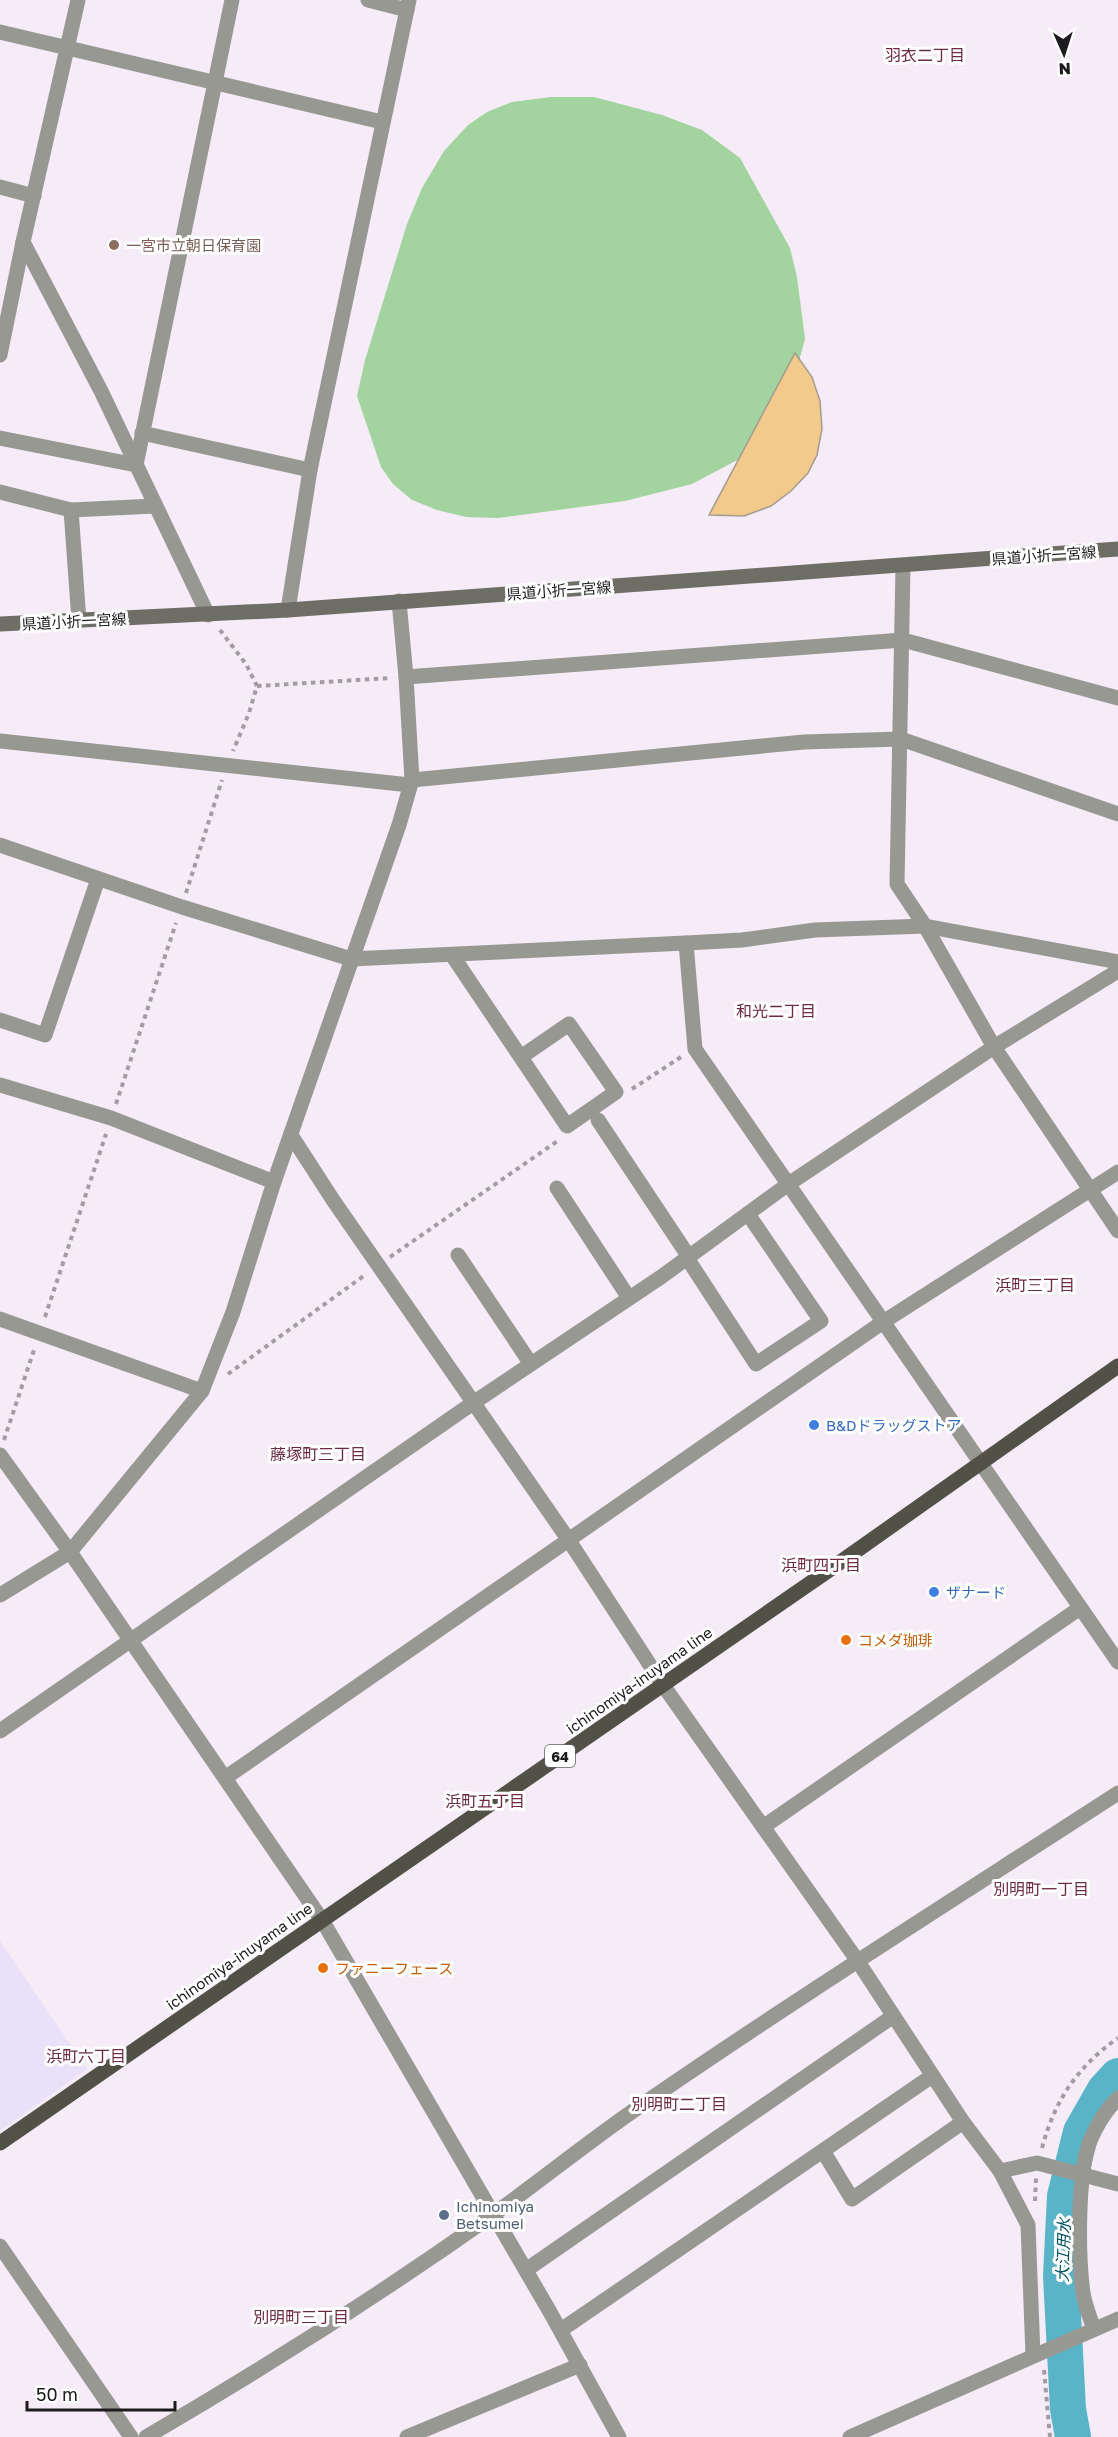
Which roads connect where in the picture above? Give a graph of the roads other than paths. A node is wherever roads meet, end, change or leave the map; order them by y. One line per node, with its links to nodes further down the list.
1 (78, 0): 6 (street)
2 (232, 0): 7 (street)
3 (368, 0): 4 (street)
4 (408, 5): 8 (street)
5 (0, 32): 6 (street)
6 (69, 47): 7 (street); 10 (street)
7 (215, 83): 8 (street); 13 (street)
8 (382, 122): 16 (street)
9 (0, 188): 10 (street)
10 (34, 196): 11 (street)
11 (23, 242): 12 (street); 15 (street)
12 (0, 355)
13 (142, 434): 15 (street); 16 (street)
14 (0, 438): 15 (street)
15 (136, 465): 18 (street)
16 (310, 470): 23 (street)
17 (0, 492): 19 (street)
18 (155, 506): 19 (street); 24 (street)
19 (71, 510): 25 (street)
20 (1118, 549): 21 (main road, 県道小折一宮線)
21 (903, 566): 22 (main road, 県道小折一宮線); 27 (street)
22 (399, 601): 23 (main road, 県道小折一宮線); 28 (street)
23 (288, 610): 24 (main road, 県道小折一宮線)
24 (208, 615): 25 (main road, 県道小折一宮線)
25 (79, 621): 26 (main road, 県道小折一宮線)
26 (0, 624)
27 (903, 640): 28 (street); 29 (street); 30 (street)
28 (406, 677): 32 (street)
29 (1118, 698)
30 (901, 739): 32 (street); 33 (street); 36 (street)
31 (0, 741): 32 (street)
32 (411, 783): 39 (street)
33 (1118, 814)
34 (0, 845): 35 (street)
35 (98, 879): 39 (street); 42 (street)
36 (925, 926): 37 (street); 40 (street); 43 (street)
37 (686, 943): 38 (street); 50 (street)
38 (452, 955): 39 (street); 44 (street)
39 (351, 960): 47 (street)
40 (1118, 962)
41 (1118, 971): 43 (street)
42 (0, 1020)
43 (994, 1047): 50 (street); 52 (street)
44 (521, 1057): 44 (street)
45 (0, 1085): 49 (street)
46 (598, 1120): 56 (street)
47 (291, 1135): 49 (street); 63 (street)
48 (1118, 1172): 52 (street)
49 (274, 1182): 62 (street)
50 (787, 1185): 53 (street); 59 (street)
51 (557, 1188): 57 (street)
52 (1090, 1190): 54 (street); 59 (street)
53 (748, 1214): 56 (street); 56 (street)
54 (1118, 1232)
55 (458, 1255): 60 (street)
56 (688, 1257): 57 (street)
57 (628, 1298): 60 (street)
58 (0, 1320): 62 (street)
59 (883, 1322): 65 (street); 66 (street)
60 (531, 1364): 63 (street)
61 (1118, 1366): 65 (main road, ichinomiya-inuyama line / 64)
62 (203, 1389): 67 (street)
63 (473, 1403): 66 (street); 70 (street)
64 (1, 1451): 67 (street)
65 (980, 1464): 69 (street); 72 (main road, ichinomiya-inuyama line / 64)
66 (568, 1539): 72 (street); 74 (street)
67 (70, 1552): 68 (street); 70 (street)
68 (0, 1595)
69 (1080, 1608): 71 (street); 76 (street)
70 (129, 1642): 73 (street); 74 (street)
71 (1118, 1662)
72 (663, 1685): 76 (street); 77 (main road, ichinomiya-inuyama line / 64)
73 (0, 1731)
74 (225, 1778): 77 (street)
75 (1118, 1793): 78 (street)
76 (763, 1827): 78 (street)
77 (322, 1920): 83 (main road, ichinomiya-inuyama line / 64); 88 (street)
78 (857, 1960): 79 (street); 88 (street)
79 (892, 2017): 80 (street); 90 (street)
80 (932, 2076): 82 (street); 84 (street)
81 (1118, 2098): 86 (street)
82 (963, 2122): 84 (street); 85 (street)
83 (0, 2143)
84 (823, 2151): 92 (street)
85 (1000, 2171): 86 (street); 94 (street)
86 (1082, 2175): 87 (street); 93 (street)
87 (1118, 2184)
88 (494, 2214): 90 (street); 98 (street)
89 (0, 2246): 97 (street)
90 (526, 2270): 92 (street)
91 (1118, 2319): 93 (street)
92 (561, 2330): 95 (street)
93 (1091, 2330): 94 (street)
94 (1042, 2352): 100 (street)
95 (580, 2365): 96 (street); 99 (street)
96 (416, 2435)
97 (130, 2437)
98 (146, 2437)
99 (619, 2437)
100 (850, 2437)

